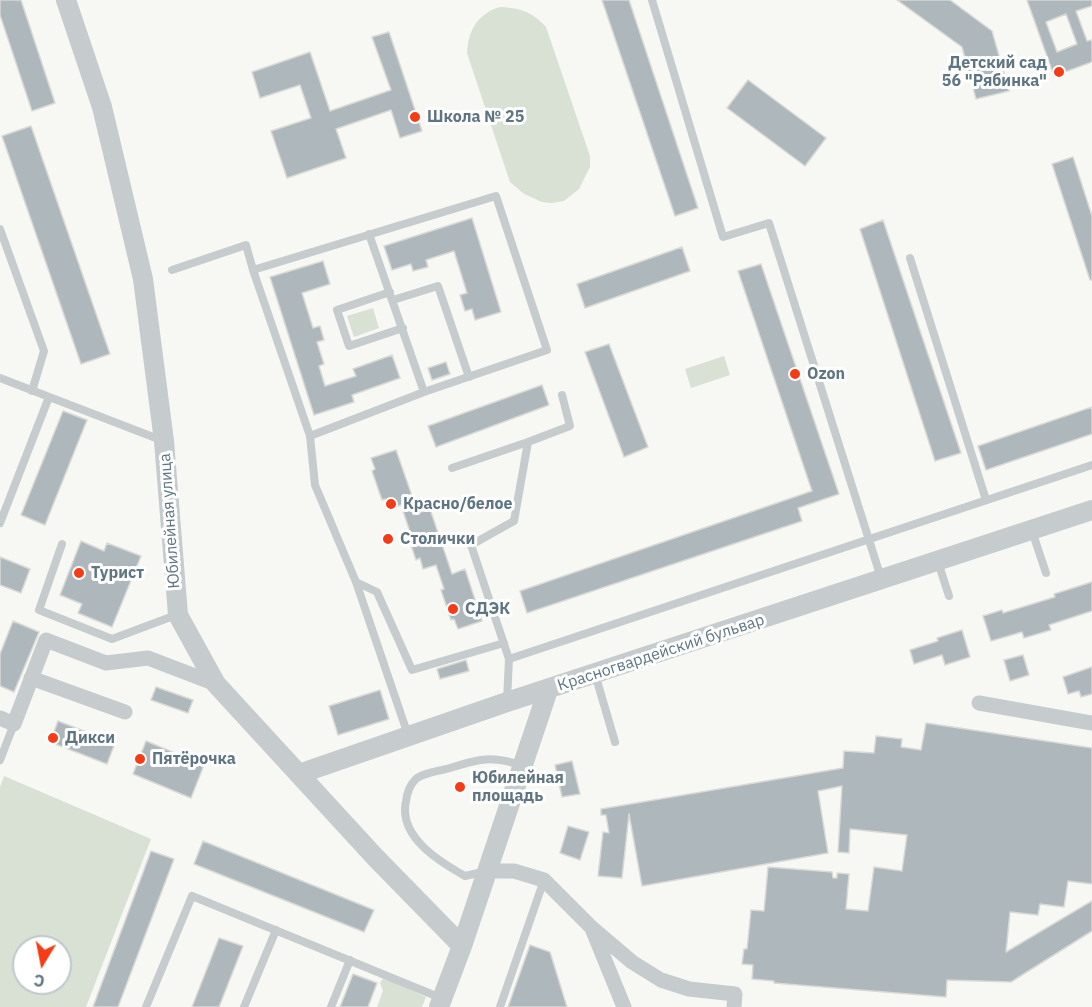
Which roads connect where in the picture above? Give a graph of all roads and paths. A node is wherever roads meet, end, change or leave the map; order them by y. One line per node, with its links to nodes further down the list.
1 (66, 0): 17 (street, Юбилейная улица)
2 (652, 0): 25 (lane)
3 (0, 230): 12 (lane)
4 (369, 234): 7 (lane); 8 (lane); 10 (lane)
5 (910, 258): 21 (lane)
6 (172, 270): 7 (lane)
7 (253, 270): 16 (lane)
8 (391, 296): 9 (lane); 9 (lane); 10 (lane)
9 (403, 328): 13 (lane)
10 (469, 377): 13 (lane)
11 (0, 378): 12 (lane)
12 (32, 391): 15 (lane)
13 (424, 392): 16 (lane)
14 (562, 395): 18 (lane)
15 (49, 397): 17 (lane); 23 (lane)
16 (310, 436): 30 (lane)
17 (164, 441): 32 (street, Юбилейная улица)
18 (528, 442): 20 (lane); 33 (lane)
19 (1092, 465): 21 (lane)
20 (452, 468)
21 (986, 500): 25 (lane)
22 (1092, 510): 24 (street, Красногвардейский бульвар)
23 (0, 523)
24 (1032, 530): 27 (street, Красногвардейский бульвар); 28 (lane)
25 (868, 539): 29 (lane); 34 (lane)
26 (62, 544): 32 (lane)
27 (938, 561): 29 (street, Красногвардейский бульвар); 31 (lane)
28 (1046, 573)
29 (881, 579): 35 (street, Красногвардейский бульвар)
30 (356, 582): 33 (lane); 44 (lane)
31 (949, 596)
32 (178, 615): 37 (street, Юбилейная улица)
33 (504, 643): 34 (lane)
34 (509, 659): 39 (lane)
35 (595, 674): 38 (street, Красногвардейский бульвар); 45 (lane)
36 (32, 678): 37 (street); 41 (street); 42 (street)
37 (216, 684): 48 (street, Юбилейная улица)
38 (548, 690): 39 (street); 47 (street, Красногвардейский бульвар)
39 (507, 702): 44 (street)
40 (979, 703): 43 (street)
41 (126, 712)
42 (7, 721): 46 (lane)
43 (1092, 723)
44 (408, 736): 48 (street)
45 (615, 742)
46 (0, 760)
47 (522, 766): 49 (street, Красногвардейский бульвар); 49 (lane)
48 (299, 774): 53 (street, Юбилейная улица)
49 (487, 871): 50 (street); 53 (street, Красногвардейский бульвар)
50 (544, 880): 51 (street); 59 (lane)
51 (592, 928): 60 (street); 61 (street)
52 (276, 930): 54 (lane); 56 (lane); 57 (lane)
53 (462, 946): 55 (street, Красногвардейский бульвар)
54 (350, 960): 55 (lane); 58 (lane)
55 (440, 1003)
56 (146, 1007)
57 (244, 1007)
58 (331, 1007)
59 (500, 1007)
60 (624, 1007)
61 (734, 1007)

